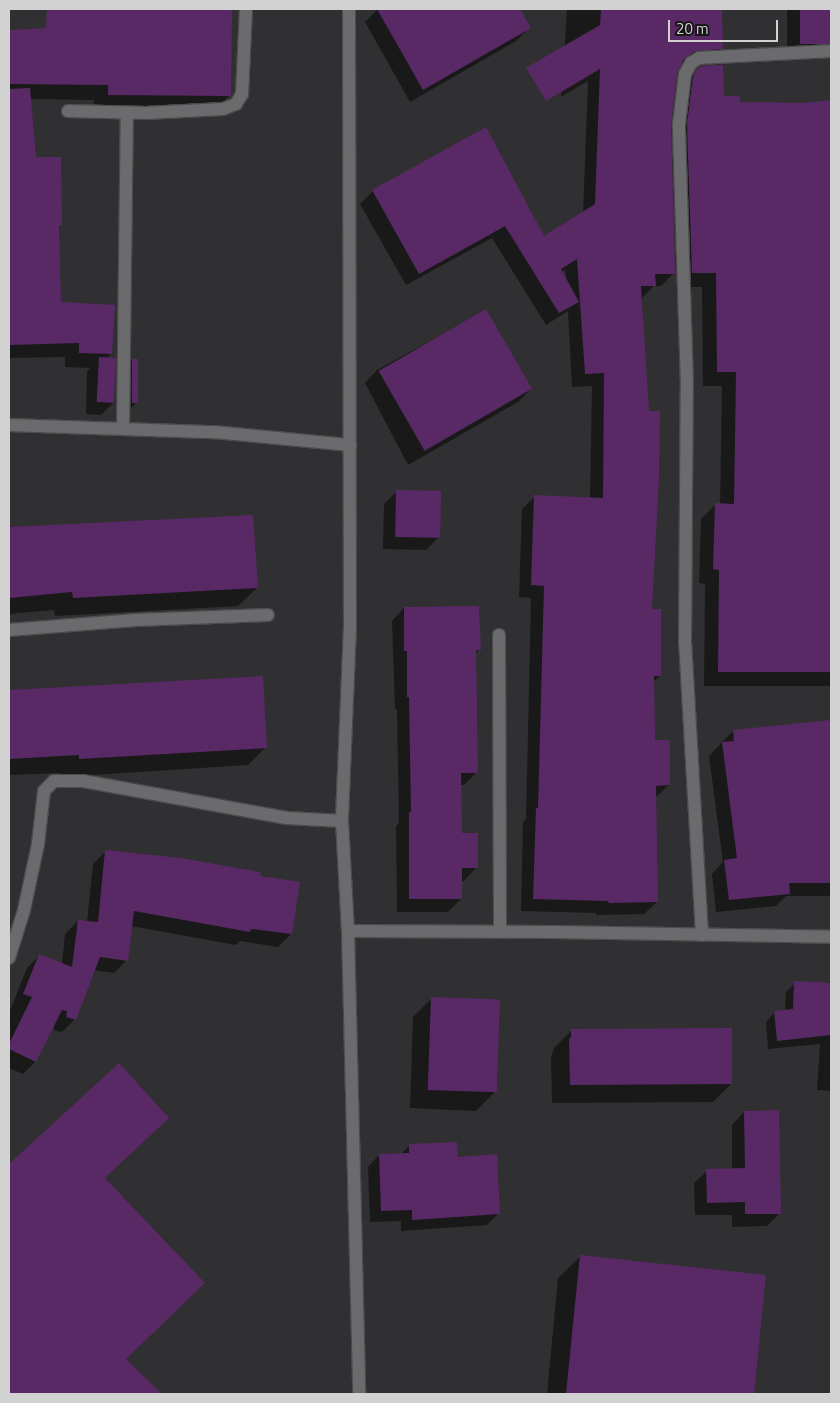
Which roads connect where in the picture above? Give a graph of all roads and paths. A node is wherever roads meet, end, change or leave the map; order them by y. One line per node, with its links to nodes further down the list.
1 (246, 9): 5 (street)
2 (349, 9): 8 (street)
3 (831, 51): 15 (street)
4 (68, 111): 5 (street)
5 (127, 113): 7 (street)
6 (9, 425): 7 (street)
7 (123, 429): 8 (street)
8 (350, 445): 12 (street)
9 (268, 615): 10 (street)
10 (9, 630)
11 (499, 635): 14 (street)
12 (342, 821): 13 (street); 17 (street)
13 (348, 931): 14 (street); 18 (street)
14 (500, 932): 15 (street)
15 (702, 935): 16 (street)
16 (831, 937)
17 (9, 958)
18 (359, 1394)

